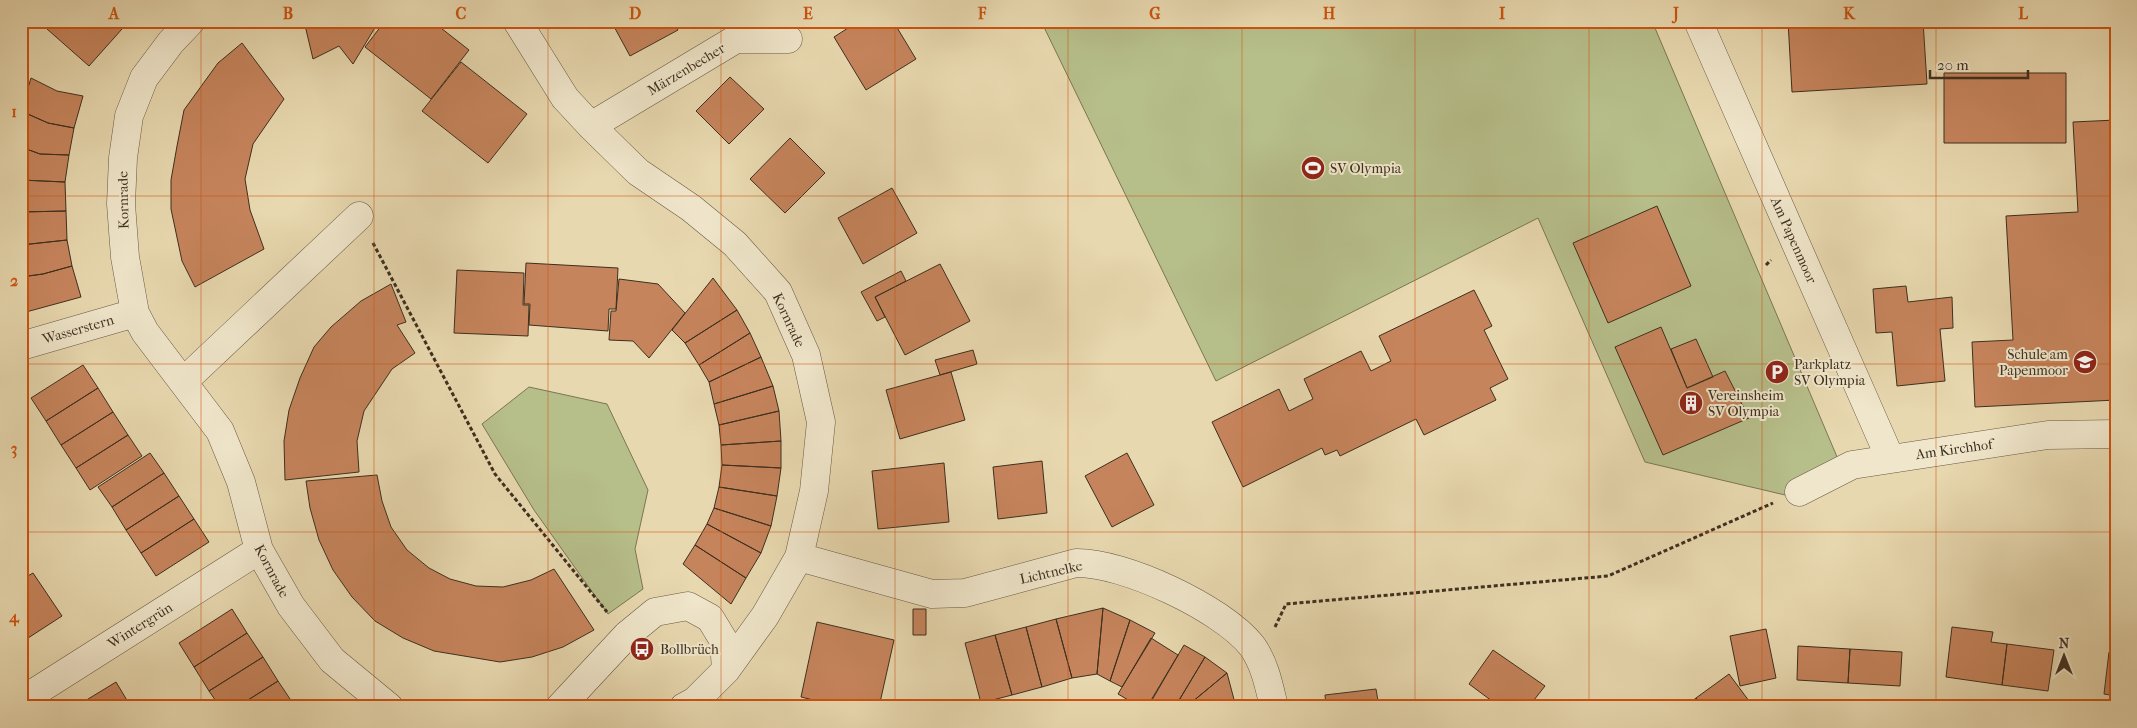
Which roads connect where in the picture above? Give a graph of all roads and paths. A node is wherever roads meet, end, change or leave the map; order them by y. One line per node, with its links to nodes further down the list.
1 (190, 21): 7 (street, Kornrade)
2 (517, 21): 5 (street, Kornrade)
3 (1698, 21): 11 (street, Am Papenmoor)
4 (788, 40): 5 (street, Märzenbecher)
5 (591, 126): 14 (street, Kornrade)
6 (359, 216): 9 (street); 15 (path)
7 (134, 313): 8 (street, Wasserstern); 9 (street, Kornrade)
8 (21, 346)
9 (184, 381): 13 (street, Kornrade)
10 (2116, 434): 11 (street, Am Kirchhof)
11 (1890, 458): 12 (street, Am Kirchhof)
12 (1799, 492): 16 (path)
13 (259, 550): 18 (street, Wintergrün); 20 (street, Kornrade)
14 (799, 558): 16 (street, Lichtnelke); 17 (street, Kornrade)
15 (627, 635): 17 (street); 21 (street)
16 (1252, 647): 22 (street, Lichtnelke)
17 (726, 670): 19 (street, Kornrade)
18 (21, 701)
19 (693, 705)
20 (389, 707)
21 (560, 707)
22 (1274, 707)

